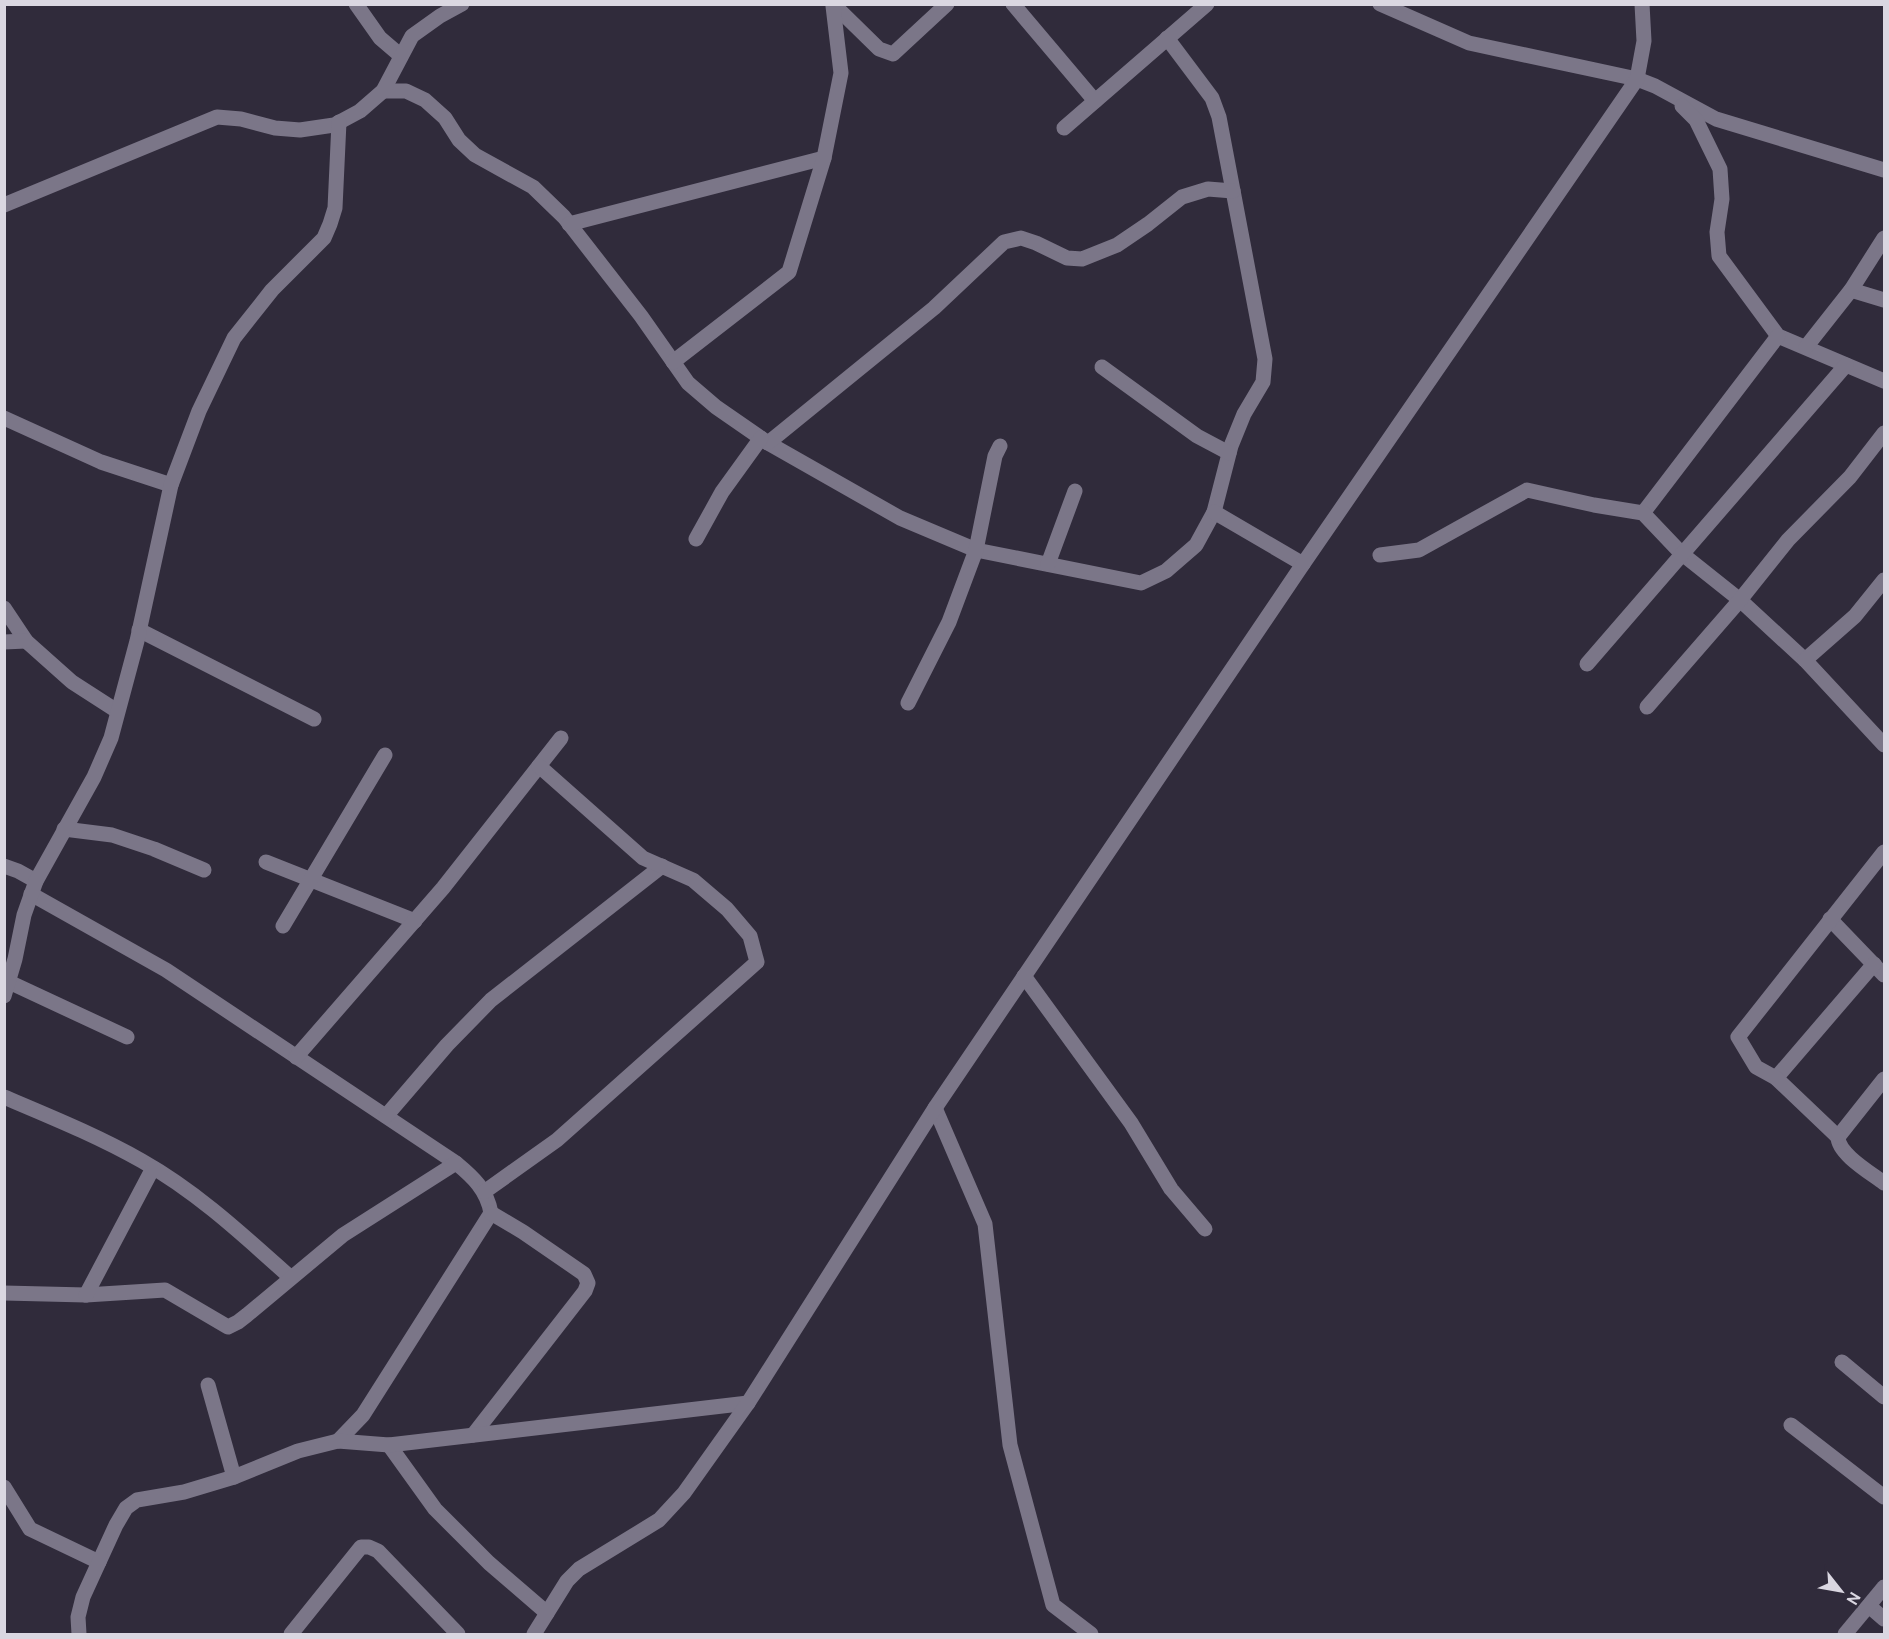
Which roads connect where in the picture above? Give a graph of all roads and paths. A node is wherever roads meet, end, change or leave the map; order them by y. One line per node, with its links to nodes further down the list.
1 (356, 4): 10 (street)
2 (462, 4): 10 (street)
3 (947, 4): 8 (street)
4 (1013, 4): 14 (street)
5 (1207, 4): 9 (street)
6 (1380, 4): 11 (street)
7 (1642, 4): 11 (street)
8 (833, 5): 17 (street)
9 (1167, 38): 14 (street); 19 (street)
10 (401, 56): 12 (street)
11 (1637, 79): 13 (street); 45 (street)
12 (383, 91): 15 (street); 21 (street)
13 (1672, 96): 18 (street); 25 (street)
14 (1095, 102): 16 (street)
15 (339, 122): 20 (street); 36 (street)
16 (1064, 128)
17 (825, 158): 21 (street); 27 (street)
18 (1884, 170)
19 (1233, 191): 33 (street); 35 (street)
20 (4, 205)
21 (569, 224): 27 (street)
22 (1884, 238): 23 (street)
23 (1851, 290): 24 (street); 26 (street)
24 (1884, 300)
25 (1778, 336): 26 (street); 39 (street)
26 (1806, 347): 28 (street)
27 (673, 362): 33 (street)
28 (1846, 364): 30 (street); 42 (street)
29 (1102, 367): 35 (street)
30 (1884, 381)
31 (4, 418): 36 (street)
32 (1884, 433): 47 (street)
33 (764, 440): 40 (street); 41 (street)
34 (1000, 446): 41 (street)
35 (1229, 453): 38 (street)
36 (171, 485): 49 (street)
37 (1075, 491): 44 (street)
38 (1214, 512): 44 (street); 45 (street)
39 (1643, 513): 42 (street); 43 (street)
40 (696, 538)
41 (976, 550): 44 (street); 54 (street)
42 (1681, 553): 47 (street); 53 (street)
43 (1380, 555)
44 (1047, 564)
45 (1303, 564): 74 (street)
46 (1884, 580): 52 (street)
47 (1740, 600): 52 (street); 55 (street)
48 (4, 608): 50 (street)
49 (139, 630): 56 (street); 57 (street)
50 (26, 641): 51 (street); 56 (street)
51 (4, 642)
52 (1804, 660): 59 (street)
53 (1587, 664)
54 (908, 703)
55 (1647, 707)
56 (117, 711): 62 (street)
57 (314, 719)
58 (561, 738): 61 (street)
59 (1884, 745)
60 (386, 754): 68 (street)
61 (539, 766): 66 (street); 71 (street)
62 (64, 829): 67 (street); 69 (street)
63 (1884, 852): 70 (street)
64 (266, 862): 68 (street)
65 (4, 866): 69 (street)
66 (662, 866): 82 (street); 87 (street)
67 (204, 870)
68 (311, 880): 71 (street); 72 (street)
69 (33, 887): 75 (street); 77 (street)
70 (1830, 919): 73 (street); 78 (street)
71 (415, 921): 77 (street)
72 (283, 926)
73 (1879, 969): 78 (street)
74 (1024, 976): 81 (street); 89 (street)
75 (7, 989): 76 (street)
76 (127, 1037)
77 (296, 1057): 82 (street)
78 (1776, 1078): 83 (street)
79 (1884, 1079): 83 (street)
80 (4, 1097): 85 (street)
81 (935, 1107): 96 (street); 113 (street)
82 (386, 1116): 84 (street)
83 (1838, 1137): 86 (street)
84 (456, 1163): 87 (street); 90 (street)
85 (153, 1168): 90 (street); 92 (street)
86 (1884, 1183)
87 (484, 1192): 88 (street)
88 (491, 1213): 98 (street); 99 (street)
89 (1205, 1229)
90 (290, 1277): 92 (street)
91 (4, 1293): 92 (street)
92 (86, 1295)
93 (1842, 1362): 95 (street)
94 (208, 1385): 101 (street)
95 (1884, 1397)
96 (747, 1403): 98 (street); 107 (street)
97 (1791, 1425): 103 (street)
98 (473, 1435): 100 (street)
99 (338, 1441): 100 (street); 101 (street)
100 (389, 1445): 107 (street)
101 (234, 1477): 104 (street)
102 (4, 1486): 104 (street)
103 (1884, 1497)
104 (99, 1562): 109 (street)
105 (1884, 1587): 106 (street)
106 (1869, 1606): 108 (street); 114 (street)
107 (547, 1613): 112 (street)
108 (1884, 1620)
109 (79, 1635)
110 (291, 1635): 111 (street)
111 (458, 1635)
112 (534, 1635)
113 (1090, 1635)
114 (1845, 1635)

